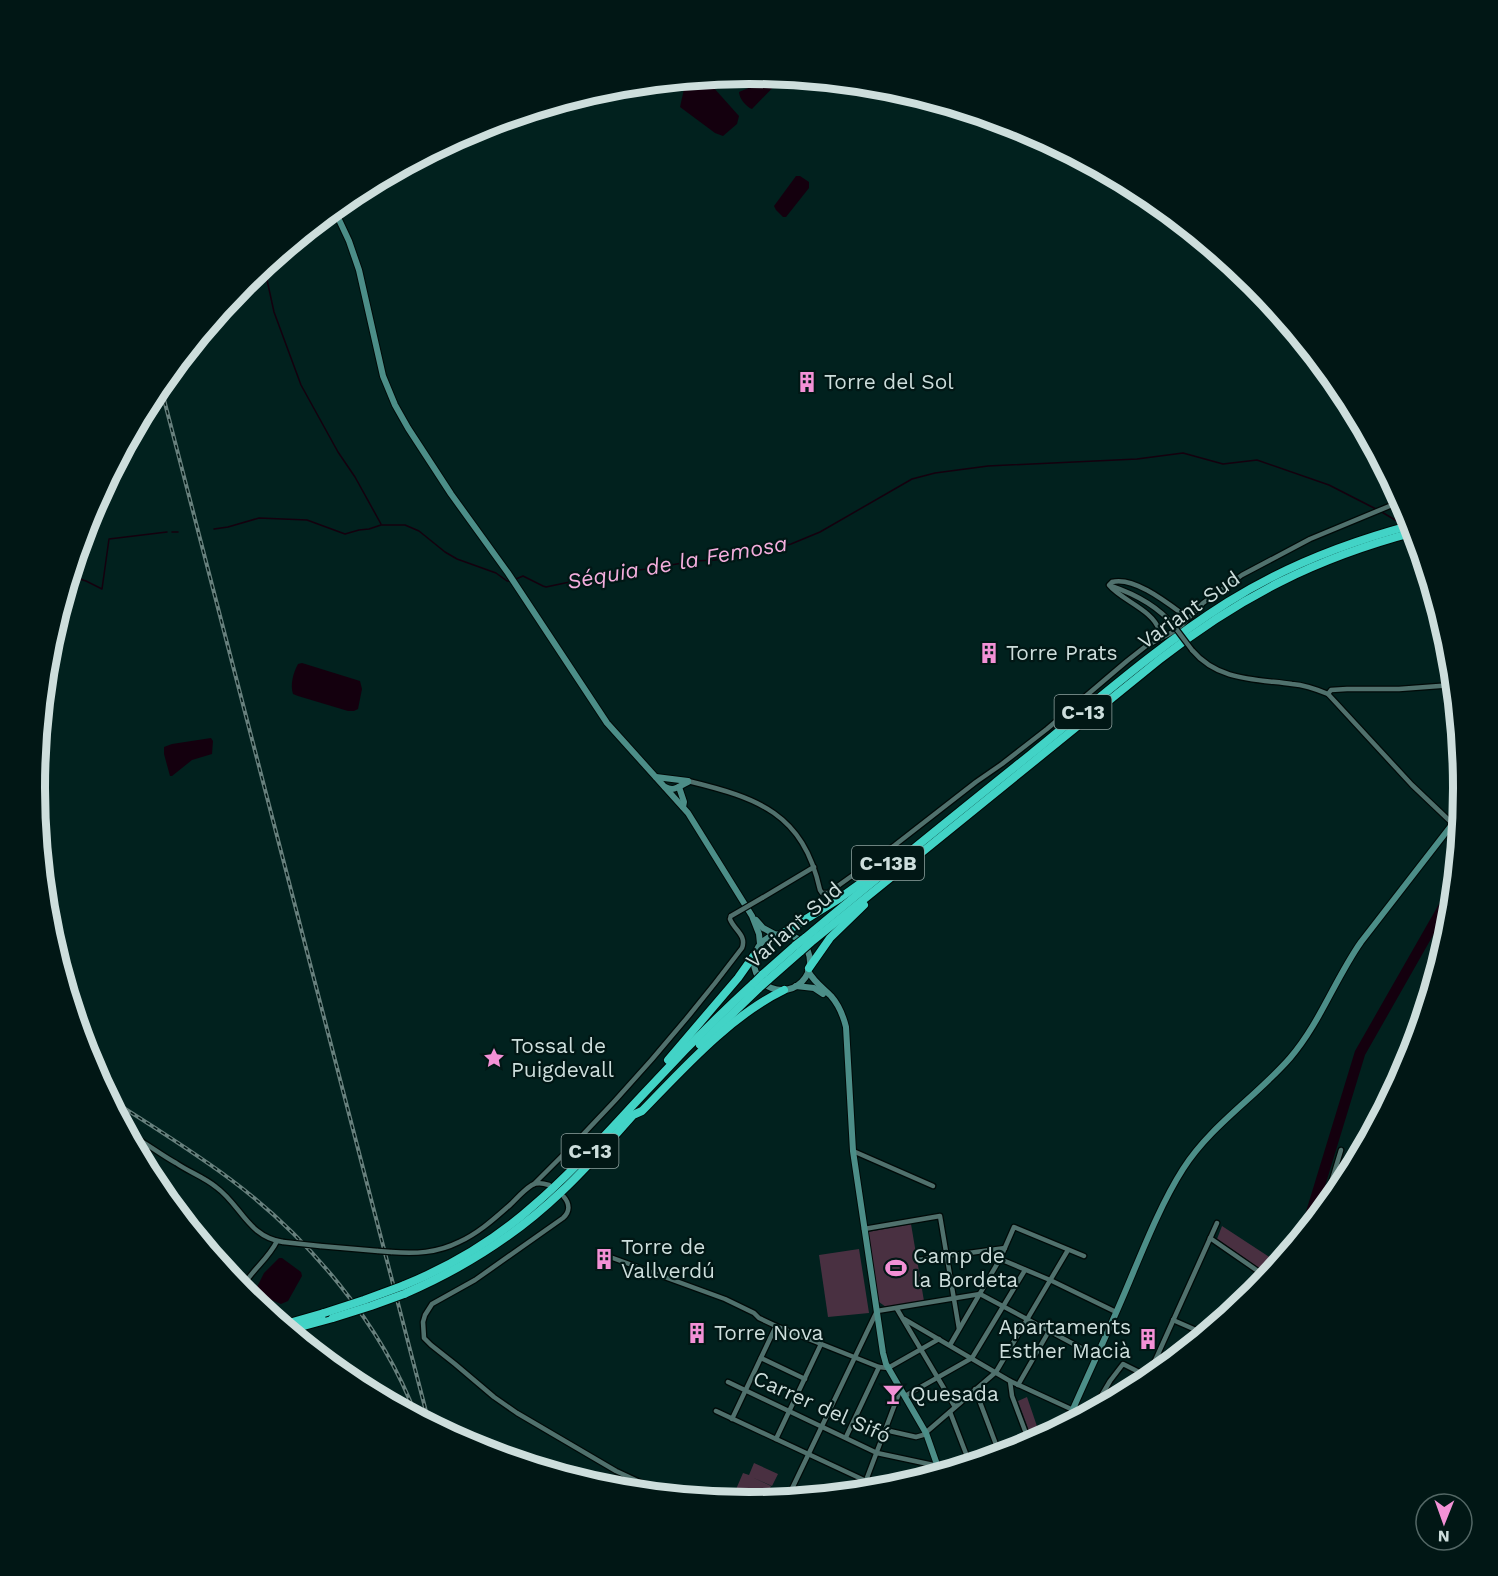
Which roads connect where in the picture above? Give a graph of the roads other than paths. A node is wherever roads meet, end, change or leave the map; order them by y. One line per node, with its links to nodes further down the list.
1 (338, 217): 10 (main road)
2 (1393, 505): 6 (street)
3 (1402, 526): 14 (highway, Variant Sud / C-13)
4 (1405, 534): 17 (highway, C-13)
5 (1109, 585): 6 (street); 7 (street); 9 (street, bridge)
6 (1188, 618): 7 (street)
7 (1159, 639): 20 (street)
8 (1445, 686): 9 (street)
9 (1328, 694): 18 (street)
10 (655, 777): 11 (main road); 15 (main road)
11 (673, 780): 12 (main road); 15 (main road)
12 (688, 782): 13 (main road); 20 (street)
13 (678, 788): 15 (main road); 16 (main road)
14 (989, 788): 22 (highway, C-13B); 23 (highway, Variant Sud / C-13)
15 (667, 790): 16 (main road)
16 (683, 807): 21 (main road)
17 (965, 817): 23 (highway, Variant Sud / C-13); 26 (highway, C-13B)
18 (1452, 822)
19 (1451, 827): 64 (main road)
20 (814, 867): 39 (street, bridge)
21 (752, 916): 22 (main road); 24 (main road)
22 (779, 935): 24 (main road); 26 (main road)
23 (808, 941): 27 (highway, Variant Sud / C-13, bridge)
24 (760, 944): 25 (main road)
25 (755, 954): 29 (main road); 37 (highway)
26 (809, 970): 28 (main road); 31 (main road)
27 (757, 985): 33 (highway, Variant Sud / C-13); 37 (highway, Variant Sud / C-13)
28 (796, 987): 29 (main road); 30 (main road)
29 (784, 990): 33 (highway)
30 (819, 991): 31 (main road); 32 (main road)
31 (839, 1008): 32 (main road)
32 (845, 1030): 35 (main road)
33 (633, 1115): 58 (highway, C-13)
34 (138, 1139): 46 (street)
35 (852, 1148): 41 (street); 44 (main road)
36 (1341, 1150): 38 (street)
37 (571, 1171): 58 (highway, Variant Sud / C-13)
38 (1331, 1183)
39 (534, 1184): 40 (street); 46 (street, bridge)
40 (549, 1185)
41 (933, 1186)
42 (564, 1197): 119 (street)
43 (1217, 1224): 45 (street)
44 (864, 1229): 49 (street); 63 (main road)
45 (1210, 1238): 55 (street); 67 (street)
46 (280, 1242): 57 (street)
47 (1005, 1248): 48 (street); 49 (street); 52 (street)
48 (1068, 1250): 50 (street); 56 (street)
49 (947, 1256): 53 (street); 60 (street)
50 (1084, 1256)
51 (610, 1257): 69 (street)
52 (1000, 1259): 54 (street); 59 (street)
53 (918, 1260)
54 (1025, 1270): 56 (street); 61 (street)
55 (1258, 1274)
56 (1050, 1280): 64 (street); 66 (street)
57 (246, 1281)
58 (403, 1290): 68 (highway, C-13, bridge); 71 (highway, C-13, bridge)
59 (980, 1294): 60 (street); 61 (street); 73 (street)
60 (954, 1299): 62 (street); 73 (street)
61 (1002, 1306): 66 (street); 83 (street)
62 (897, 1309): 63 (street); 65 (street)
63 (877, 1311): 70 (main road); 72 (street)
64 (1116, 1312): 80 (main road)
65 (904, 1319): 76 (street); 79 (street)
66 (1027, 1320): 74 (street); 87 (street)
67 (1173, 1320): 75 (street); 84 (street)
68 (290, 1322)
69 (776, 1326): 77 (street); 81 (street)
70 (879, 1327): 72 (street); 86 (main road)
71 (297, 1328)
72 (869, 1328): 82 (street)
73 (959, 1329): 78 (street)
74 (1049, 1331): 80 (street); 93 (street)
75 (1197, 1331)
76 (939, 1339): 78 (street); 79 (street)
77 (821, 1344): 82 (street); 90 (street)
78 (950, 1345): 83 (street)
79 (921, 1349): 86 (street); 89 (street)
80 (1096, 1356): 100 (main road)
81 (761, 1358): 90 (street); 96 (street)
82 (855, 1358): 85 (street); 106 (street)
83 (972, 1358): 87 (street); 89 (street)
84 (1156, 1362)
85 (879, 1367): 86 (street); 110 (street)
86 (888, 1368): 94 (main road)
87 (996, 1372): 91 (street); 95 (street)
88 (1141, 1373): 98 (street)
89 (937, 1377): 97 (street); 99 (street)
90 (805, 1379): 102 (street)
91 (1010, 1381): 93 (street); 109 (street)
92 (728, 1382): 96 (street, Carrer del Sifó)
93 (1018, 1385): 100 (street)
94 (901, 1388): 97 (main road); 107 (street)
95 (975, 1389): 99 (street); 112 (street)
96 (745, 1391): 102 (street, Carrer del Sifó); 105 (street)
97 (905, 1396): 108 (main road)
98 (1100, 1399)
99 (952, 1409): 108 (street); 115 (street)
100 (1072, 1410): 103 (street); 104 (main road)
101 (716, 1411): 105 (street)
102 (789, 1411): 106 (street, Carrer del Sifó); 111 (street)
103 (1075, 1411)
104 (1071, 1414)
105 (732, 1419): 111 (street)
106 (821, 1427): 110 (street, Carrer del Sifó); 114 (street)
107 (885, 1430): 108 (street); 113 (street)
108 (926, 1433): 116 (main road)
109 (1026, 1434)
110 (846, 1437): 113 (street, Carrer del Sifó)
111 (776, 1439): 114 (street)
112 (997, 1446)
113 (877, 1453): 117 (street, Carrer del Sifó); 118 (street)
114 (808, 1454): 118 (street); 120 (street)
115 (968, 1457)
116 (938, 1466)
117 (931, 1468)
118 (866, 1481)
119 (643, 1483)
120 (791, 1490)

